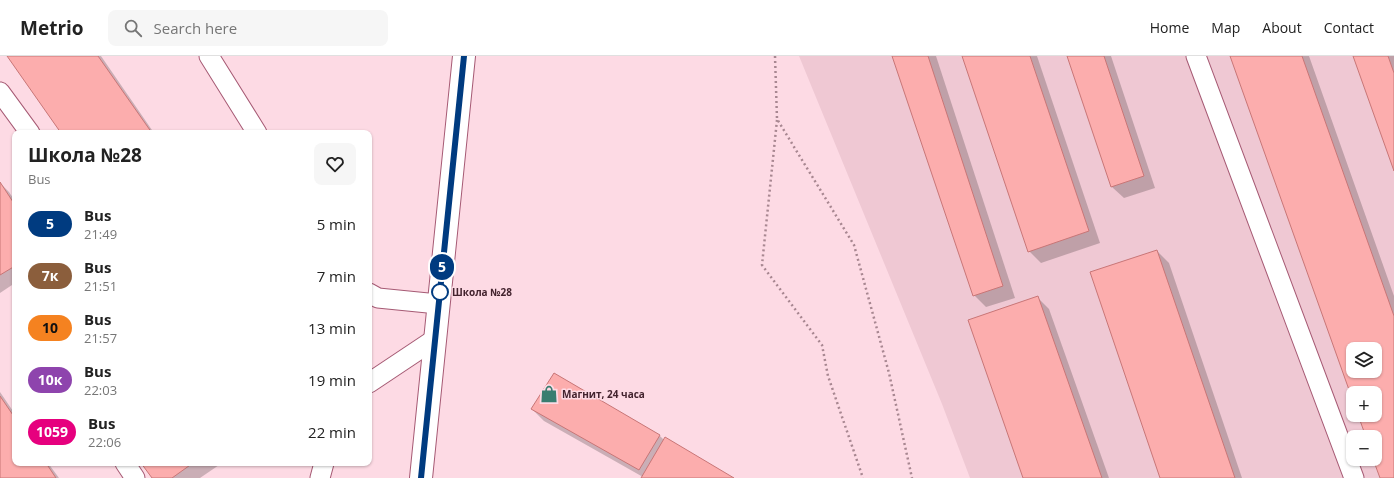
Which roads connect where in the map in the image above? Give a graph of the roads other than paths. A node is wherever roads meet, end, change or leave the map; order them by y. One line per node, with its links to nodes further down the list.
1 (209, 56): 6 (lane)
2 (464, 56): 8 (main road)
3 (1196, 56): 16 (lane)
4 (0, 92): 5 (lane)
5 (28, 130)
6 (255, 130)
7 (372, 295): 8 (lane)
8 (438, 304): 9 (main road)
9 (436, 339): 10 (lane); 15 (main road)
10 (372, 381)
11 (127, 466): 13 (lane)
12 (323, 466): 14 (lane)
13 (135, 478)
14 (320, 478)
15 (421, 478)
16 (1354, 478)

